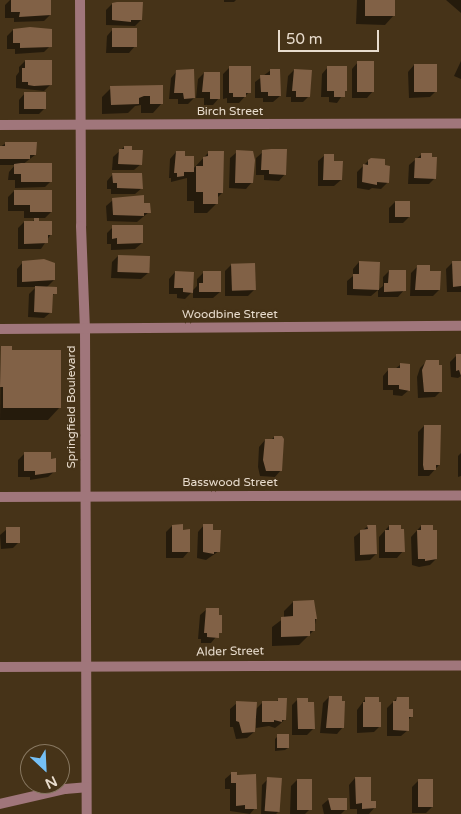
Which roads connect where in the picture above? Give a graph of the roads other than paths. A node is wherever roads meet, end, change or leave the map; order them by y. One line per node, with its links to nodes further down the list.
1 (80, 0): 4 (street, Springfield Boulevard)
2 (461, 123): 4 (street, Birch Street)
3 (0, 125): 4 (street, Birch Street)
4 (81, 125): 7 (street, Springfield Boulevard)
5 (461, 326): 7 (street, Woodbine Street)
6 (0, 328): 7 (street, Woodbine Street)
7 (85, 328): 10 (street, Springfield Boulevard)
8 (461, 495): 10 (street, Basswood Street)
9 (0, 497): 10 (street, Basswood Street)
10 (84, 497): 13 (street, Springfield Boulevard)
11 (461, 665): 13 (street, Alder Street)
12 (0, 667): 13 (street, Alder Street)
13 (84, 667): 14 (street, Springfield Boulevard)
14 (86, 787): 15 (street); 16 (street, Springfield Boulevard)
15 (0, 804)
16 (86, 814)

